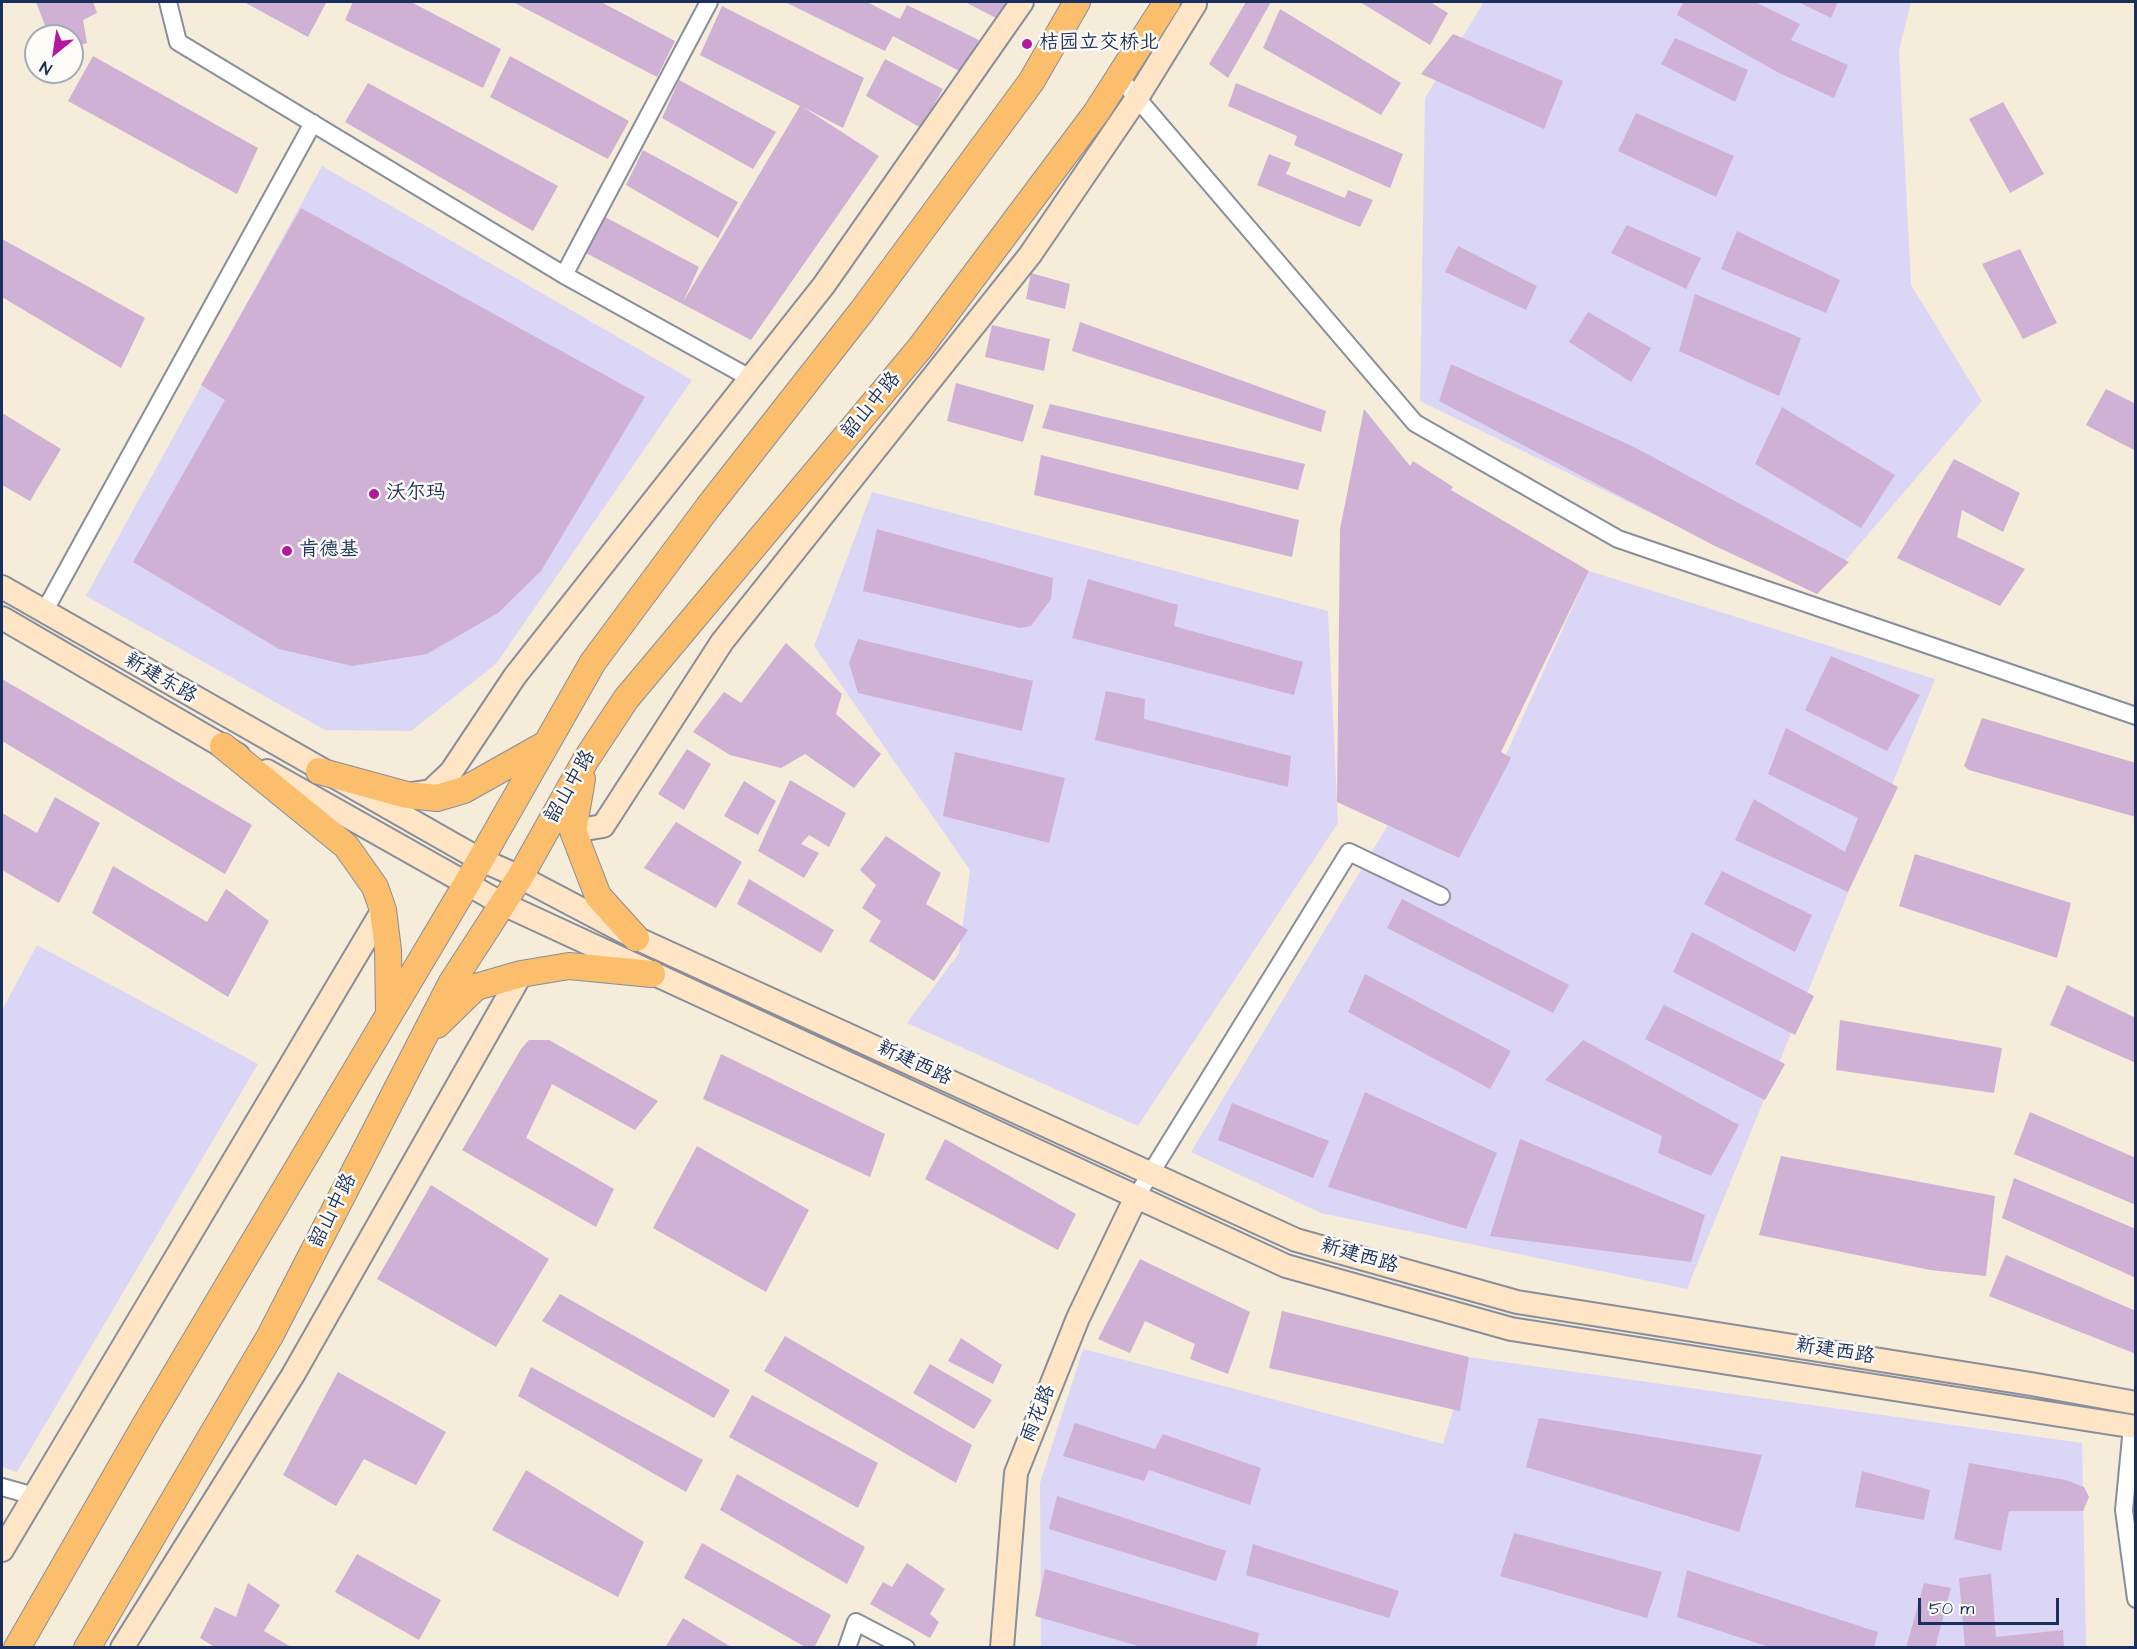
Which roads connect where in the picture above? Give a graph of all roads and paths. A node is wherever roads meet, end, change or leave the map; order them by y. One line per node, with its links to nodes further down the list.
1 (168, 2): 10 (street)
2 (709, 2): 11 (street)
3 (1022, 2): 12 (main road)
4 (1077, 2): 17 (main road)
5 (1167, 2): 7 (main road, 韶山中路)
6 (1196, 3): 7 (street); 9 (main road)
7 (1146, 35): 8 (main road, 韶山中路)
8 (1119, 77): 9 (street); 19 (main road, 韶山中路)
9 (1137, 98): 16 (street); 22 (main road)
10 (313, 123): 11 (street); 14 (street)
11 (564, 275): 12 (street)
12 (750, 378): 21 (main road)
13 (2, 587): 14 (main road, 新建东路)
14 (44, 612): 20 (main road, 新建东路)
15 (2, 618): 18 (main road, 新建东路)
16 (2136, 716)
17 (545, 745): 21 (main road); 23 (main road)
18 (223, 746): 25 (main road, 新建东路); 28 (main road)
19 (585, 761): 22 (main road); 24 (main road, 韶山中路)
20 (319, 771): 21 (main road); 23 (main road, 新建东路)
21 (407, 795)
22 (573, 831): 29 (main road)
23 (478, 859): 24 (main road, 新建西路); 25 (main road)
24 (520, 877): 27 (main road, 韶山中路); 29 (main road, 新建西路)
25 (466, 885): 27 (main road, 新建西路); 32 (main road)
26 (1441, 896): 34 (street)
27 (501, 903): 31 (main road, 新建西路); 33 (main road, 韶山中路)
28 (382, 910): 32 (main road); 39 (main road)
29 (636, 938): 34 (main road, 新建西路)
30 (521, 974): 31 (main road); 33 (main road); 44 (main road)
31 (652, 974): 35 (main road, 新建西路)
32 (389, 1013): 42 (main road)
33 (422, 1040): 43 (main road, 韶山中路)
34 (1151, 1173): 35 (street); 36 (main road, 新建西路)
35 (1136, 1197): 37 (main road, 新建西路); 47 (main road, 雨花路)
36 (2136, 1403)
37 (2134, 1427): 41 (street)
38 (2, 1487): 39 (street)
39 (34, 1496): 40 (main road)
40 (2, 1550)
41 (2136, 1599)
42 (17, 1647)
43 (87, 1647)
44 (122, 1647)
45 (846, 1647): 46 (street)
46 (906, 1647)
47 (1002, 1647)

